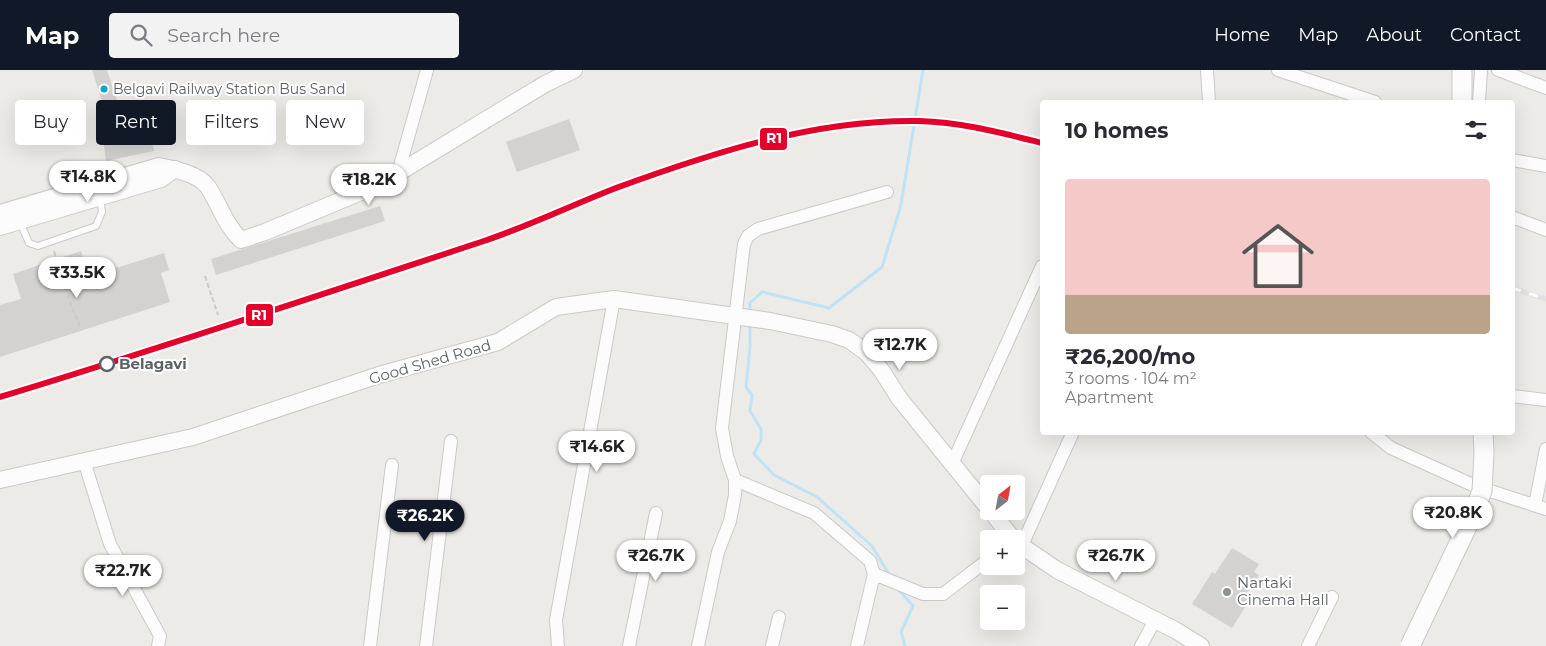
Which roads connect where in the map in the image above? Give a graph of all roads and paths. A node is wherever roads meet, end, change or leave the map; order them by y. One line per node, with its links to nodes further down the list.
1 (427, 70): 17 (street)
2 (574, 70): 17 (street)
3 (1207, 70): 10 (street)
4 (1278, 70): 11 (street)
5 (1454, 70): 12 (street)
6 (1462, 70): 13 (main road)
7 (1481, 70): 14 (street)
8 (1498, 70): 9 (street)
9 (1546, 88)
10 (1209, 100)
11 (1369, 100)
12 (1453, 100)
13 (1462, 100)
14 (1479, 100)
15 (1515, 161): 16 (street)
16 (1546, 166)
17 (398, 173): 18 (street)
18 (98, 190): 20 (street); 24 (lane)
19 (887, 192): 29 (street)
20 (12, 214): 22 (street); 24 (lane)
21 (1515, 217): 23 (street)
22 (0, 227)
23 (1546, 230)
24 (51, 242): 30 (path)
25 (1040, 270): 41 (street)
26 (205, 276): 28 (path)
27 (614, 300): 29 (street, Good Shed Road); 40 (street, Good Shed Road); 62 (street)
28 (218, 315)
29 (746, 317): 41 (street, Good Shed Road); 44 (street)
30 (80, 327)
31 (1515, 396): 32 (street)
32 (1546, 400)
33 (1071, 435): 52 (street)
34 (1375, 435): 45 (street)
35 (1478, 435): 45 (street)
36 (1483, 435): 71 (main road, bridge)
37 (1491, 435): 46 (street)
38 (451, 441): 61 (street)
39 (1546, 449): 48 (street)
40 (84, 461): 43 (street, Good Shed Road); 59 (street)
41 (952, 464): 47 (street, Good Shed Road)
42 (392, 465): 60 (street)
43 (0, 480)
44 (735, 480): 55 (street); 64 (street)
45 (1475, 486): 46 (street); 70 (street)
46 (1489, 490): 48 (street); 72 (street)
47 (980, 498)
48 (1540, 507)
49 (656, 513): 63 (street)
50 (998, 520): 51 (street, Good Shed Road)
51 (1007, 530)
52 (1023, 530)
53 (1025, 547): 58 (street, Good Shed Road)
54 (980, 566): 55 (street)
55 (874, 574): 66 (street)
56 (1332, 597): 69 (street)
57 (779, 617): 65 (street)
58 (1154, 620): 67 (street); 68 (street, Good Shed Road)
59 (158, 646)
60 (370, 646)
61 (426, 646)
62 (558, 646)
63 (629, 646)
64 (698, 646)
65 (772, 646)
66 (857, 646)
67 (1141, 646)
68 (1201, 646)
69 (1308, 646)
70 (1401, 646)
71 (1410, 646)
72 (1420, 646)

